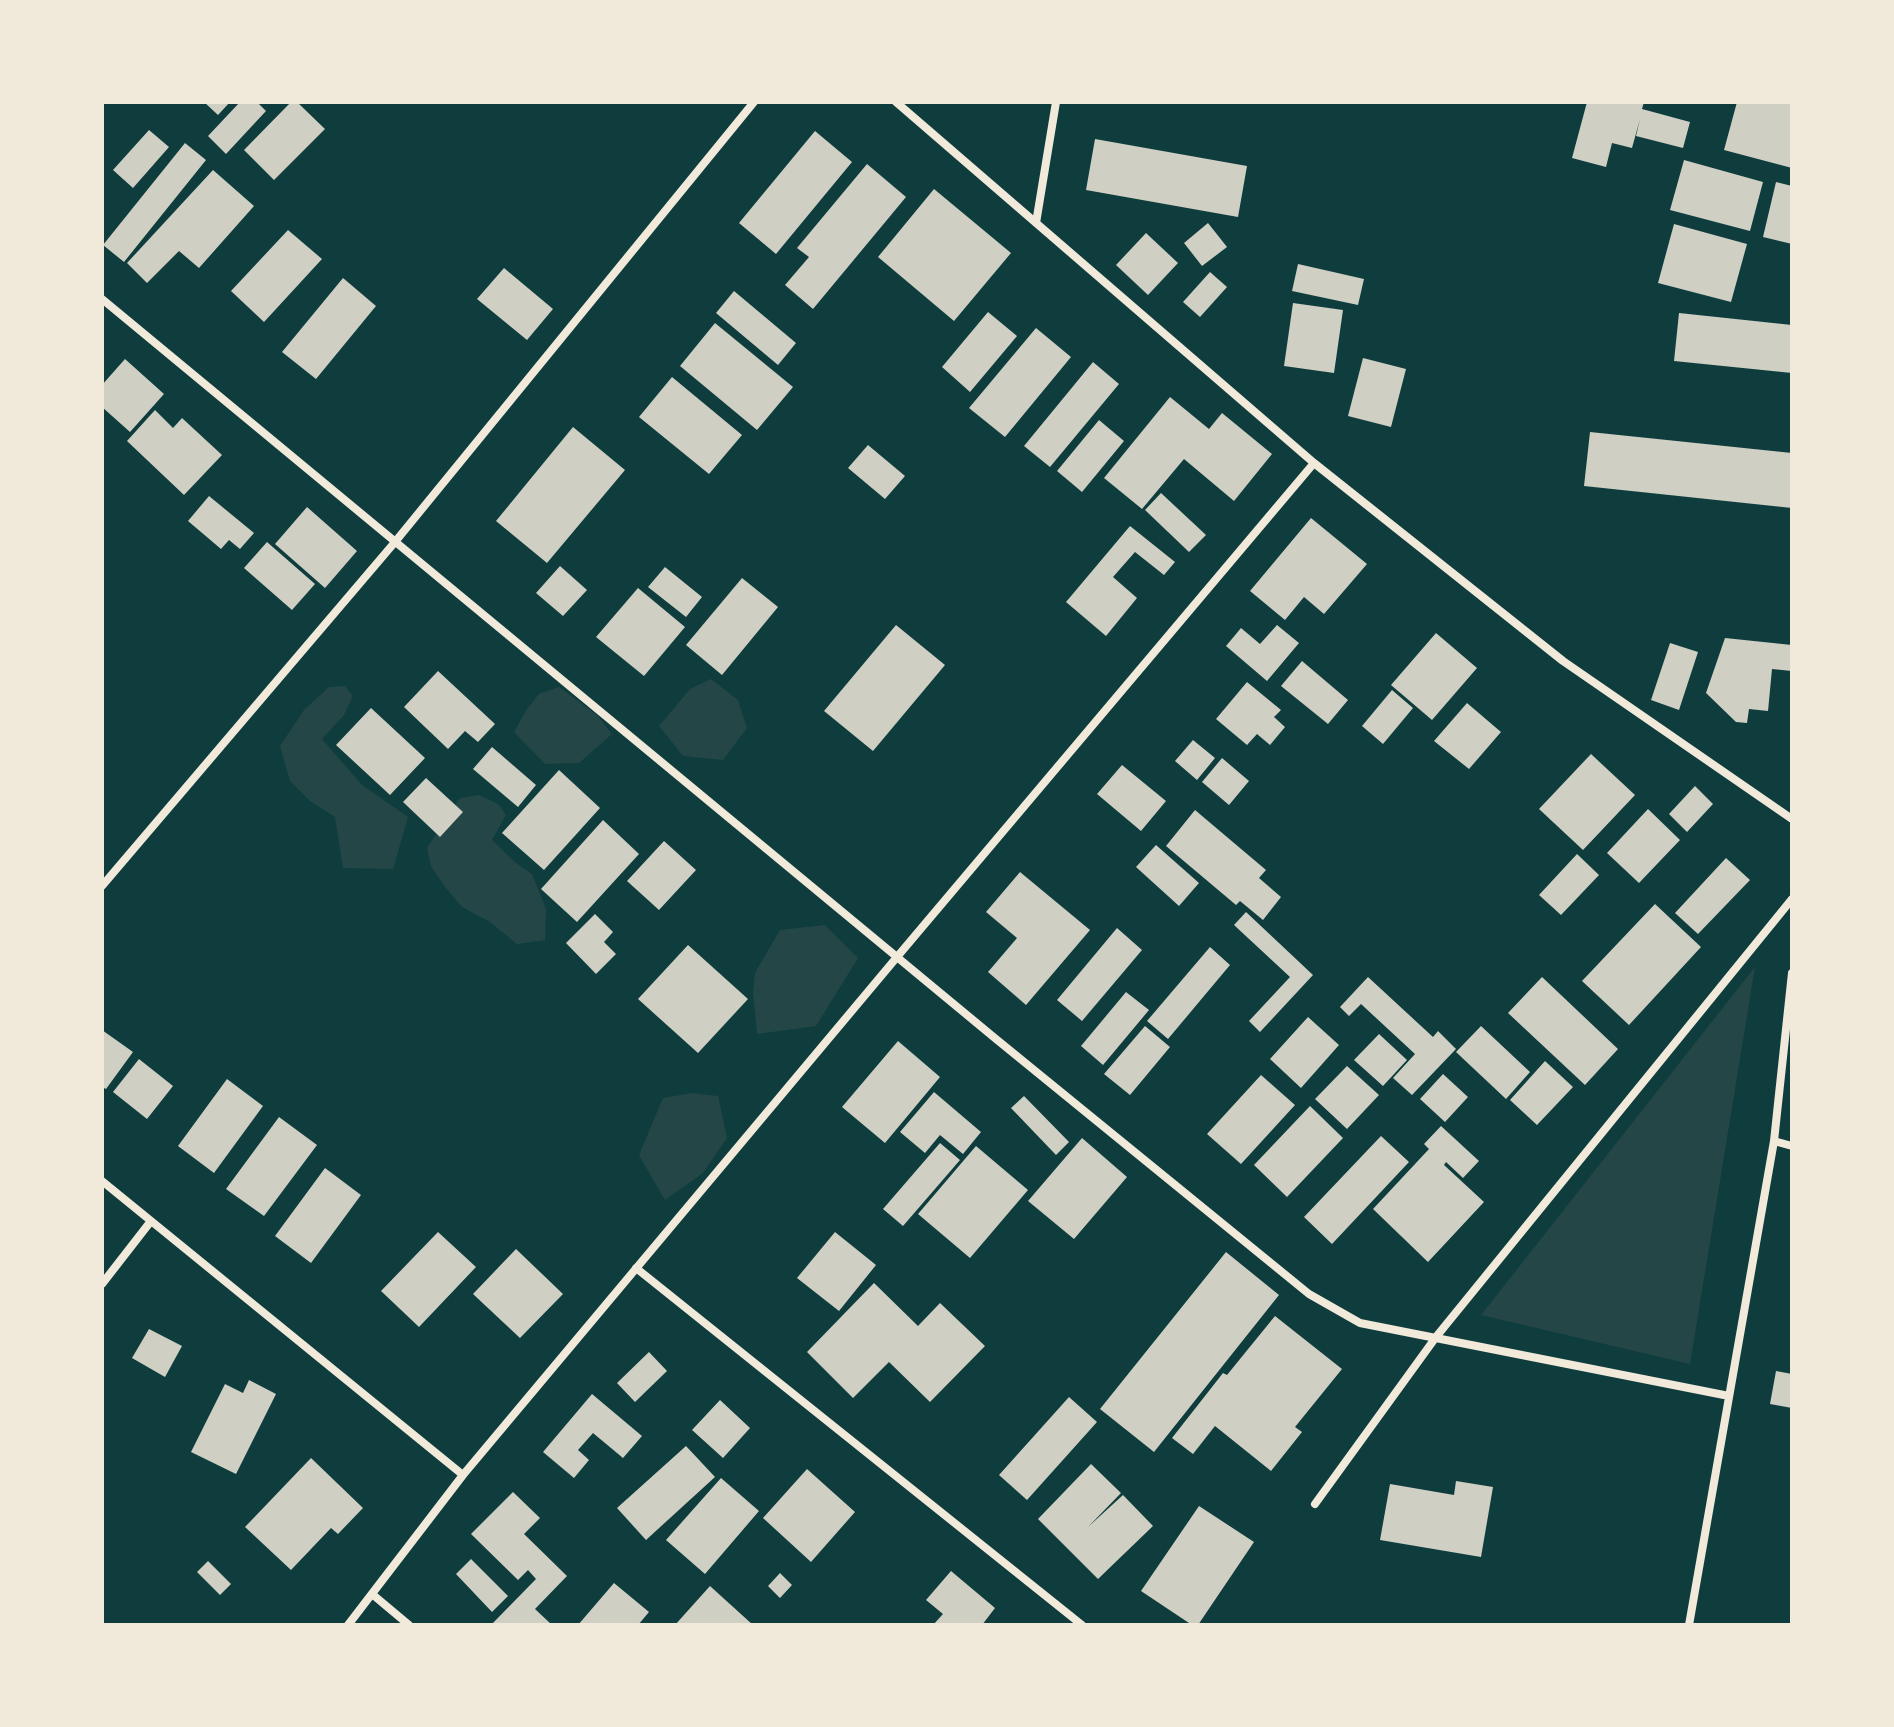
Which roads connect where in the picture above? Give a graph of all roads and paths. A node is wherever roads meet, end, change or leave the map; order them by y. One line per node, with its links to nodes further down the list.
1 (754, 102): 7 (street)
2 (896, 102): 4 (street)
3 (1056, 102): 4 (street)
4 (1036, 223): 6 (street)
5 (102, 299): 7 (street)
6 (1314, 463): 8 (street); 11 (street)
7 (395, 542): 9 (street); 11 (street)
8 (1792, 819)
9 (102, 886)
10 (1792, 899): 19 (street)
11 (897, 957): 17 (street); 19 (street)
12 (1792, 973): 13 (street)
13 (1774, 1141): 14 (street); 20 (street)
14 (1792, 1146)
15 (102, 1181): 16 (street)
16 (151, 1221): 18 (street); 21 (street)
17 (636, 1268): 21 (street); 26 (street)
18 (102, 1284)
19 (1436, 1337): 20 (street); 22 (street)
20 (1729, 1396): 27 (street)
21 (463, 1475): 23 (street)
22 (1315, 1504)
23 (372, 1594): 24 (street); 25 (street)
24 (348, 1625)
25 (409, 1625)
26 (1082, 1625)
27 (1689, 1625)

